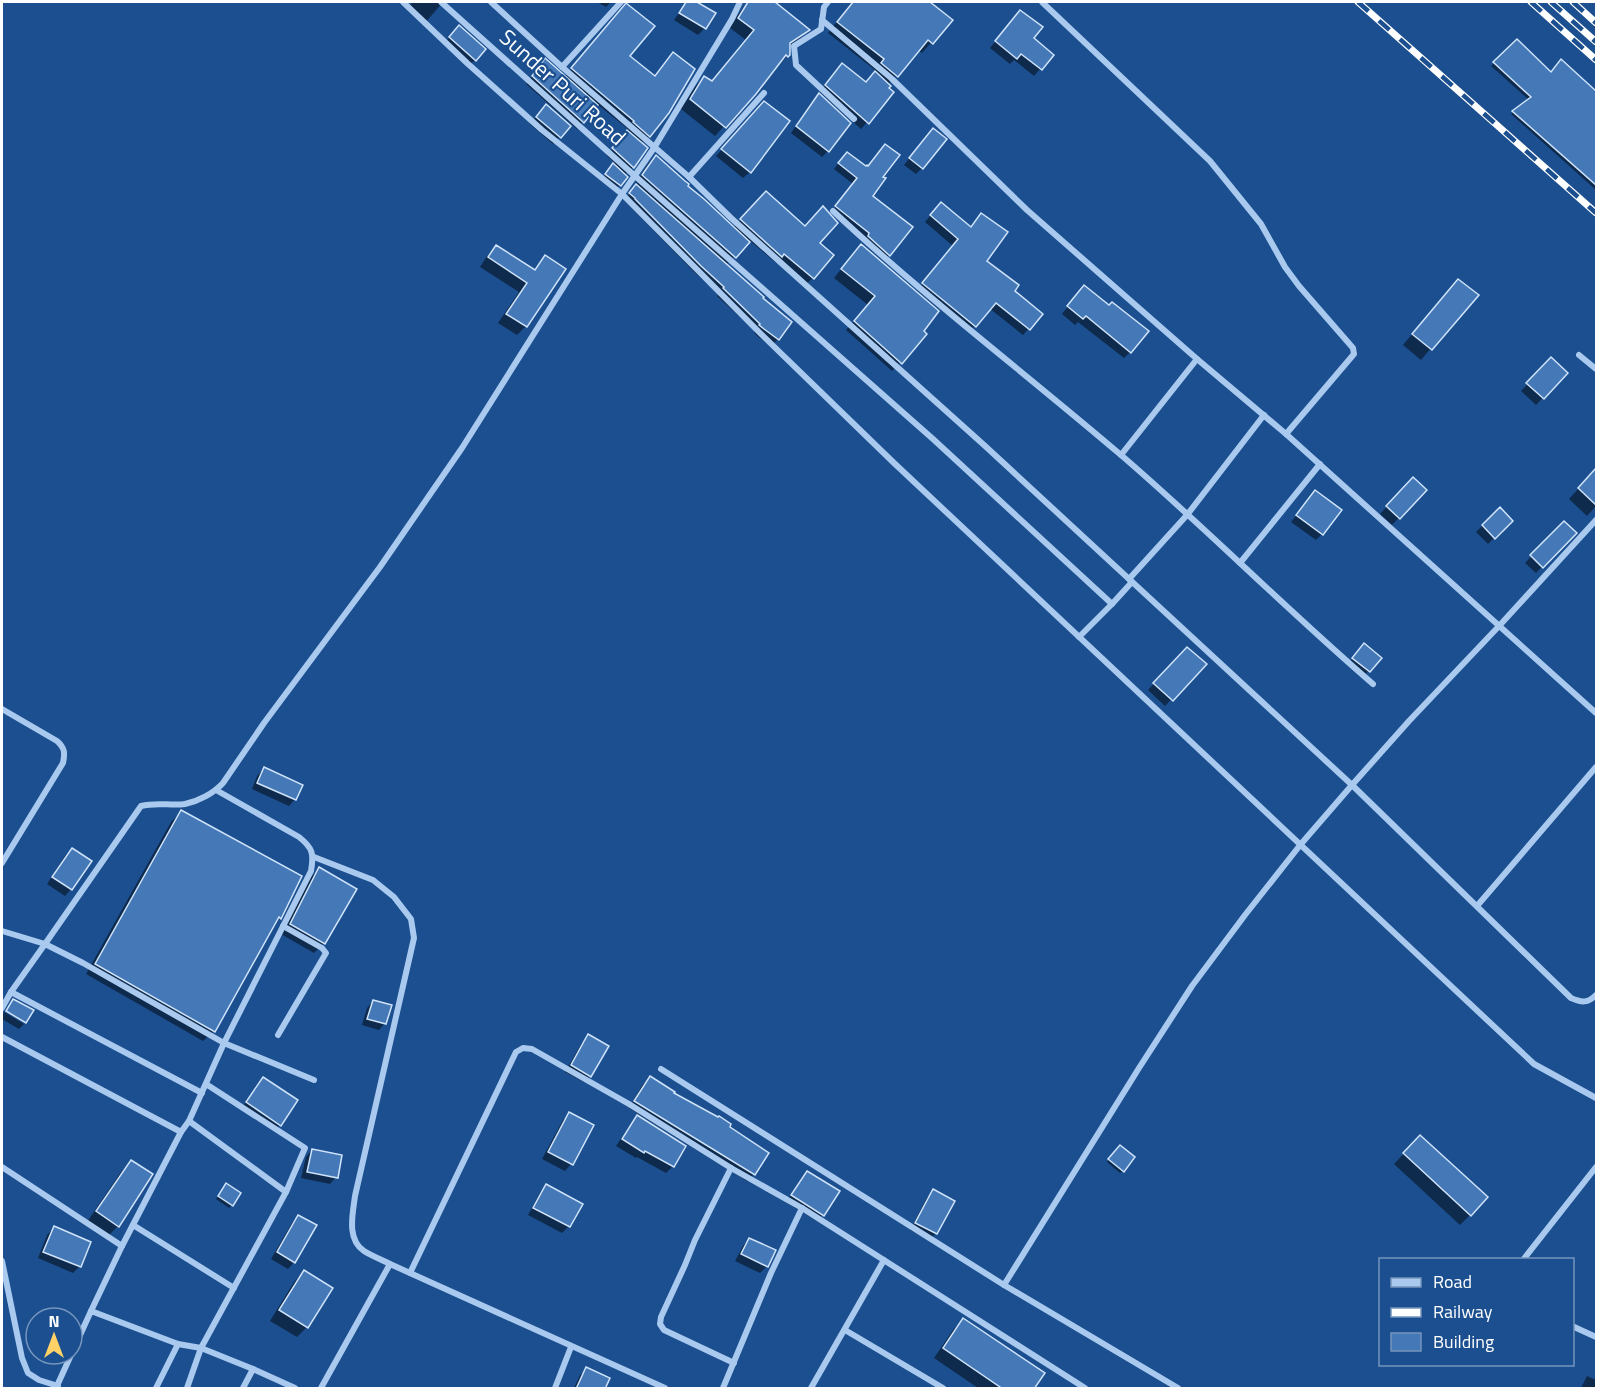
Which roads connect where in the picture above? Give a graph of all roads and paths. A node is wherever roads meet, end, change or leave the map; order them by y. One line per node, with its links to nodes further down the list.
1 (403, 2): 15 (street)
2 (441, 2): 13 (street, Sunder Puri Road)
3 (491, 2): 9 (street)
4 (621, 2): 9 (street)
5 (740, 2): 12 (street)
6 (828, 2): 8 (street)
7 (1042, 2): 21 (street)
8 (822, 20): 11 (street); 18 (street)
9 (562, 67): 12 (street)
10 (764, 93): 14 (street)
11 (854, 118)
12 (654, 148): 13 (street); 14 (street)
13 (634, 176): 15 (street); 28 (street, Sunder Puri Road)
14 (689, 177): 27 (street)
15 (622, 194): 30 (street); 36 (street)
16 (833, 211): 22 (street)
17 (1579, 355): 19 (street)
18 (1197, 358): 20 (street); 22 (street)
19 (1596, 369)
20 (1264, 415): 21 (street); 24 (street)
21 (1286, 434): 23 (street)
22 (1121, 455): 24 (street)
23 (1320, 464): 26 (street); 29 (street)
24 (1187, 515): 26 (street); 27 (street)
25 (1596, 520): 29 (street)
26 (1240, 563): 31 (street)
27 (1130, 581): 28 (street); 35 (street)
28 (1112, 604): 30 (street)
29 (1500, 625): 33 (street); 35 (street)
30 (1079, 637): 37 (street)
31 (1373, 684)
32 (2, 709): 39 (street)
33 (1596, 713)
34 (1596, 767): 40 (street)
35 (1352, 784): 37 (street); 40 (street)
36 (216, 790): 38 (street); 43 (street)
37 (1301, 844): 54 (street); 69 (street)
38 (314, 857): 41 (street); 67 (street)
39 (2, 862)
40 (1477, 906): 45 (street)
41 (283, 926): 47 (street); 49 (street)
42 (2, 931): 43 (street)
43 (45, 944): 44 (street); 49 (street)
44 (11, 992): 46 (street); 53 (street)
45 (1596, 995)
46 (2, 1008)
47 (278, 1035)
48 (2, 1037): 56 (street)
49 (224, 1043): 51 (street); 52 (street)
50 (661, 1069): 69 (street)
51 (314, 1080)
52 (206, 1084): 53 (street); 60 (street)
53 (202, 1093): 55 (street)
54 (1596, 1098)
55 (189, 1121): 56 (street); 60 (street)
56 (181, 1132): 62 (street)
57 (2, 1167): 63 (street)
58 (1596, 1167): 64 (street)
59 (731, 1168): 61 (street); 68 (street); 78 (street)
60 (286, 1192): 70 (street)
61 (802, 1208): 65 (street); 78 (street)
62 (133, 1225): 63 (street); 70 (street)
63 (122, 1246): 71 (street)
64 (1525, 1258)
65 (884, 1260): 73 (street); 92 (street)
66 (2, 1261): 81 (street)
67 (390, 1264): 68 (street); 87 (street)
68 (410, 1273): 76 (street)
69 (1004, 1285): 80 (street)
70 (234, 1288): 77 (street)
71 (91, 1311): 75 (street); 81 (street)
72 (1574, 1327): 74 (street)
73 (844, 1330): 90 (street); 91 (street)
74 (1596, 1337)
75 (178, 1344): 77 (street); 83 (street)
76 (571, 1347): 82 (street); 88 (street)
77 (201, 1348): 79 (street); 84 (street)
78 (734, 1363): 89 (street)
79 (253, 1369): 85 (street); 86 (street)
80 (1170, 1386): 93 (street)
81 (57, 1387)
82 (555, 1388)
83 (156, 1389)
84 (187, 1389)
85 (243, 1389)
86 (295, 1389)
87 (321, 1389)
88 (665, 1389)
89 (723, 1389)
90 (812, 1389)
91 (943, 1389)
92 (1085, 1389)
93 (1178, 1389)

